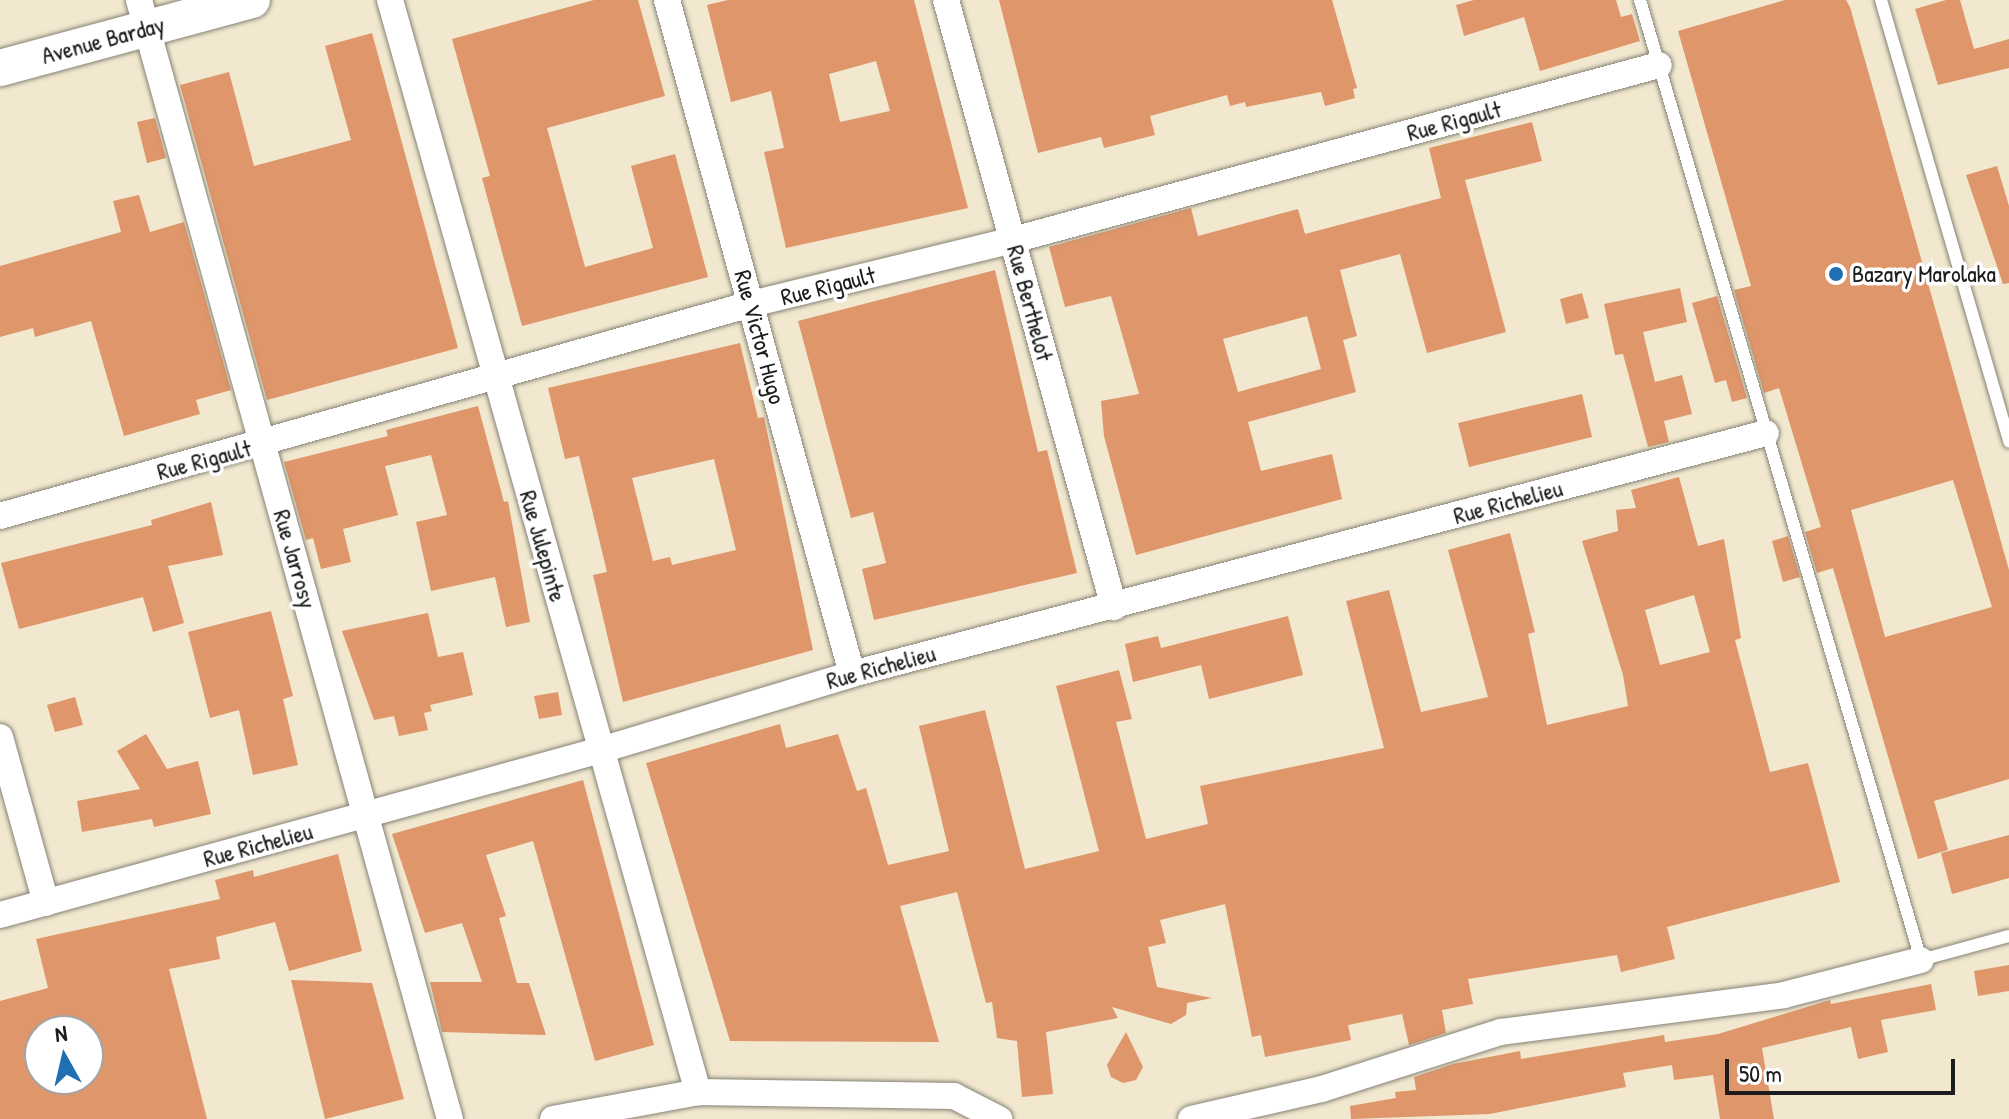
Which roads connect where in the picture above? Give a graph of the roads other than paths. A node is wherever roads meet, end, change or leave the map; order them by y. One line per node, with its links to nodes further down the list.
1 (252, 0): 7 (main road, Avenue Barday)
2 (390, 0): 12 (street, Rue Julepinte)
3 (667, 0): 11 (street, Rue Victor Hugo)
4 (946, 0): 10 (street, Rue Berthelot)
5 (1640, 0): 8 (lane)
6 (1881, 0): 14 (lane)
7 (143, 14): 9 (main road, Avenue Barday); 15 (street, Rue Jarrosy)
8 (1659, 65): 10 (street, Rue Rigault); 13 (lane)
9 (0, 68)
10 (1013, 240): 11 (street, Rue Rigault); 17 (street, Rue Berthelot)
11 (751, 304): 12 (street, Rue Rigault); 18 (street, Rue Victor Hugo)
12 (496, 380): 15 (street, Rue Rigault); 20 (street, Rue Julepinte)
13 (1766, 433): 17 (street, Rue Richelieu); 25 (lane)
14 (2009, 442)
15 (263, 444): 16 (street, Rue Rigault); 21 (street, Rue Jarrosy)
16 (0, 516)
17 (1114, 607): 18 (street, Rue Richelieu)
18 (852, 674): 20 (street, Rue Richelieu)
19 (0, 737): 22 (street)
20 (601, 750): 21 (street, Rue Richelieu); 26 (street, Rue Julepinte)
21 (366, 815): 22 (street, Rue Richelieu); 27 (street, Rue Jarrosy)
22 (46, 903): 23 (street, Rue Richelieu)
23 (0, 915)
24 (2009, 936): 25 (lane)
25 (1921, 960): 30 (street)
26 (698, 1092): 28 (street); 29 (street)
27 (450, 1119)
28 (553, 1119)
29 (999, 1119)
30 (1191, 1119)

